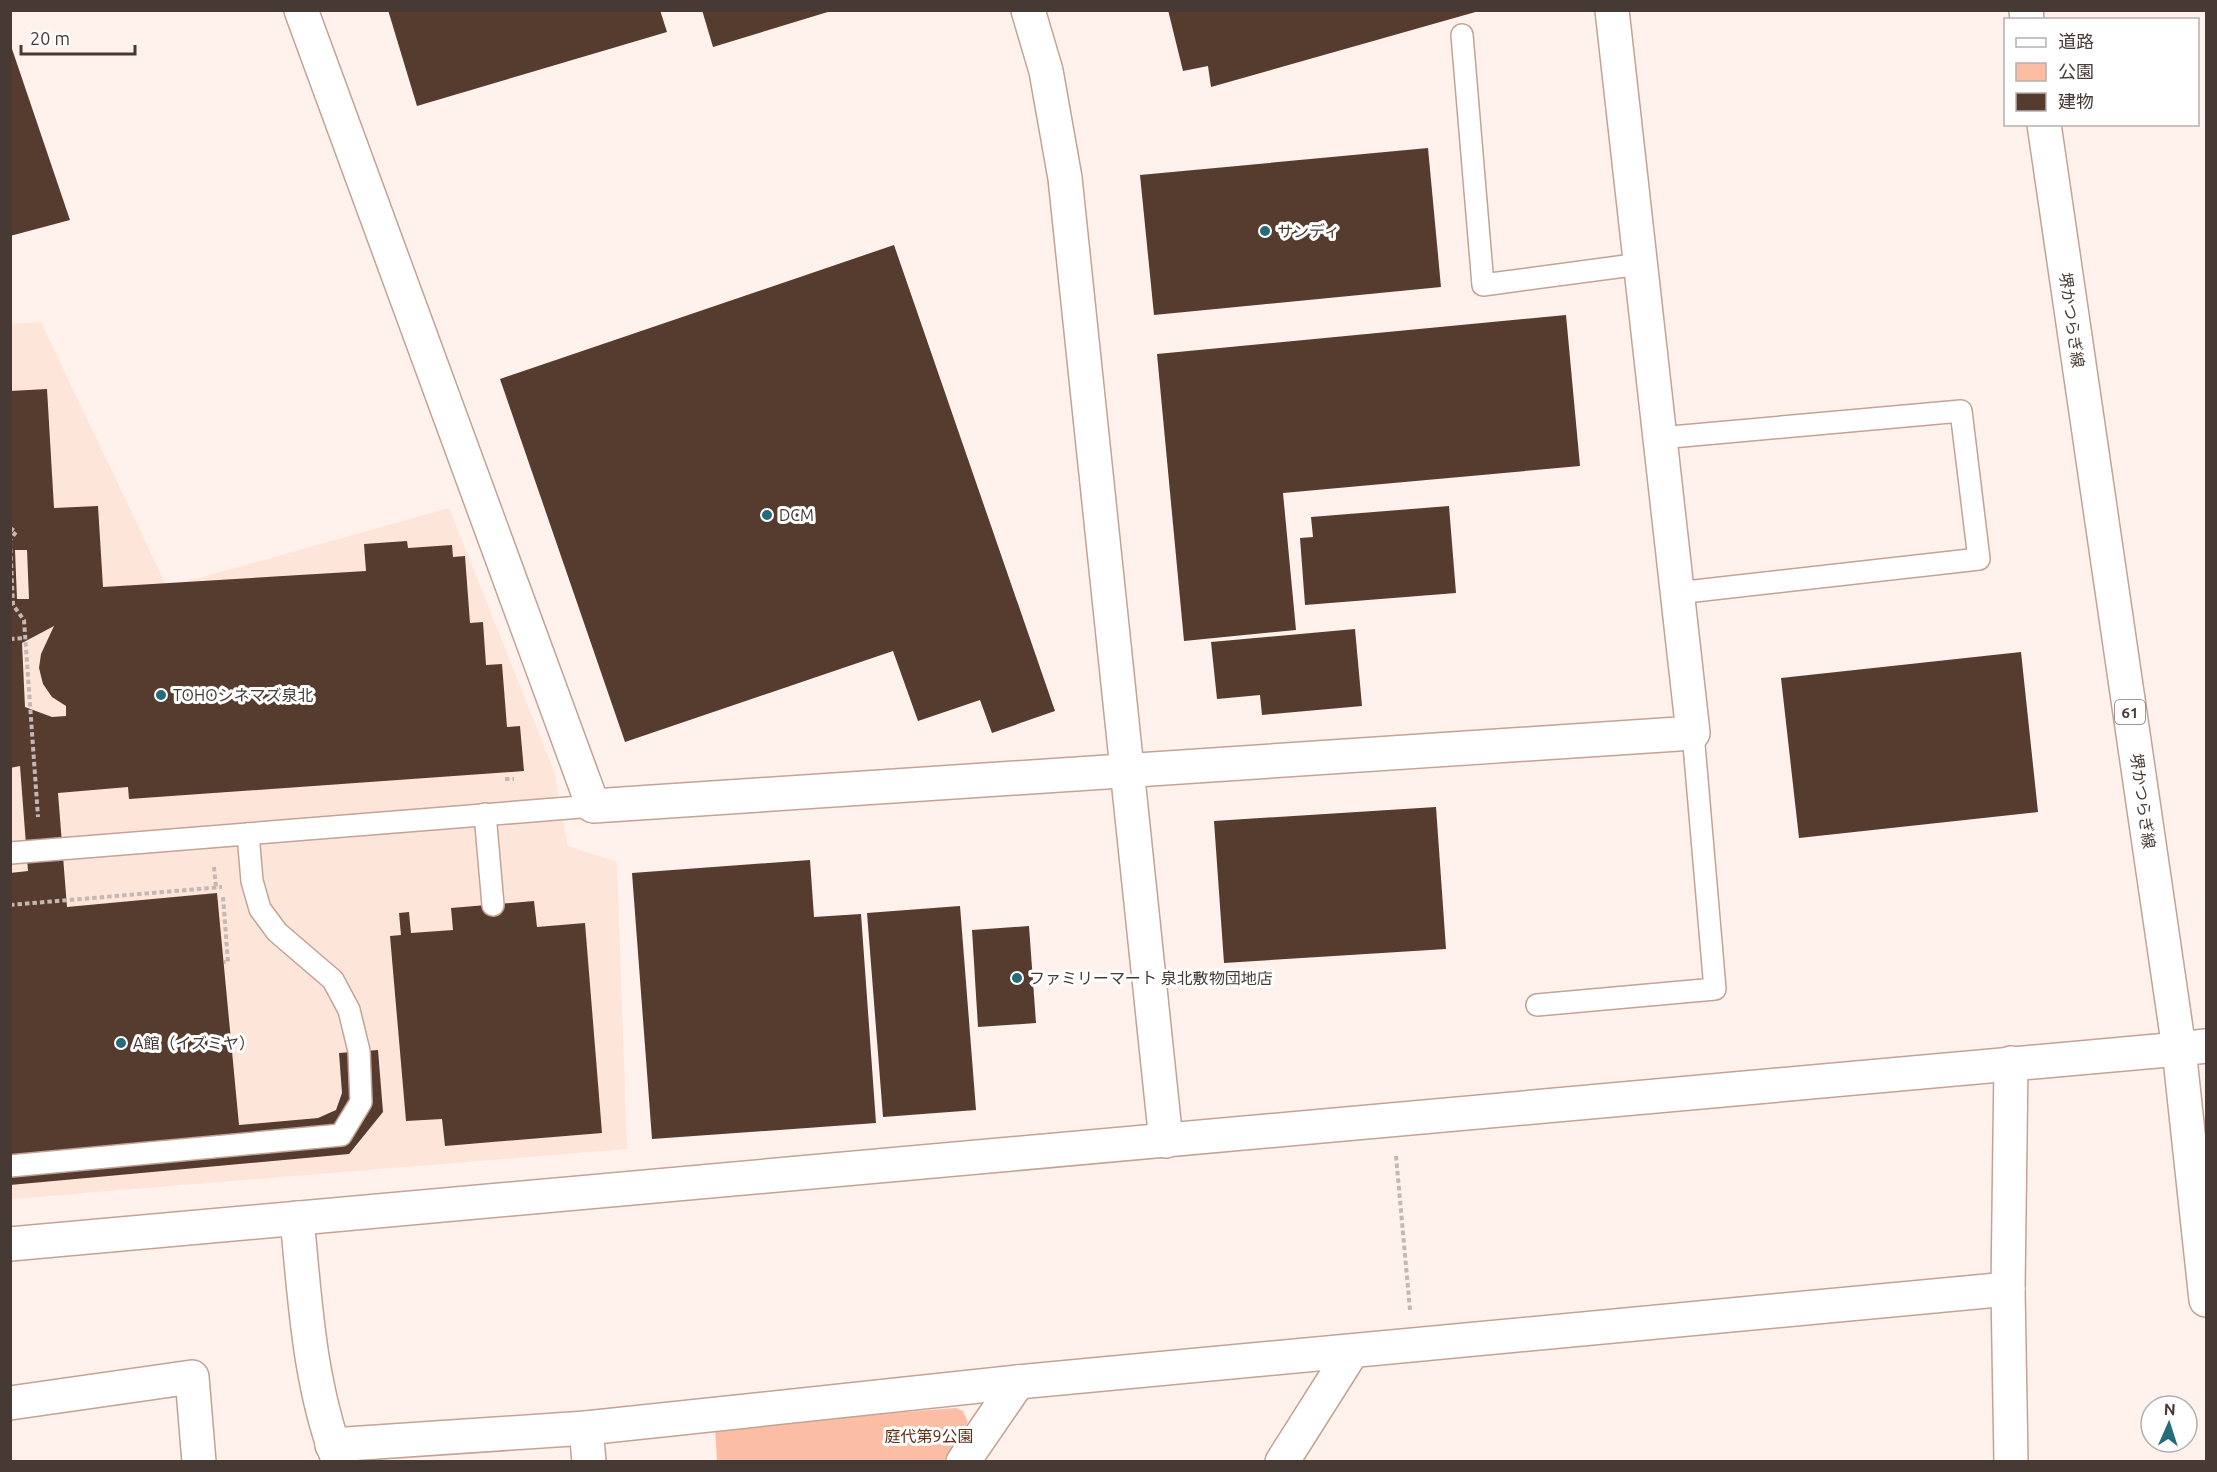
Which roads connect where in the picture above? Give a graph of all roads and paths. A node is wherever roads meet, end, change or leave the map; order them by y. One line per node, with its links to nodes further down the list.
1 (301, 10): 15 (street)
2 (1028, 10): 14 (street)
3 (1612, 10): 6 (street)
4 (1462, 35): 6 (lane)
5 (2044, 126): 26 (street, 堺かつらぎ線 / 61)
6 (1640, 264): 7 (street)
7 (1660, 438): 10 (street); 10 (lane)
8 (10, 528): 9 (path)
9 (10, 540): 11 (path)
10 (1677, 593): 13 (street)
11 (25, 638): 12 (path); 17 (path)
12 (10, 639)
13 (1693, 733): 14 (street); 25 (lane)
14 (1125, 769): 15 (street); 29 (street)
15 (593, 806): 16 (lane)
16 (485, 814): 18 (lane); 23 (lane)
17 (38, 818)
18 (248, 834): 19 (lane); 30 (lane)
19 (10, 853)
20 (214, 867): 21 (path)
21 (216, 887): 22 (path); 24 (path)
22 (10, 904)
23 (493, 904)
24 (224, 962)
25 (1537, 1005)
26 (2193, 1047): 27 (street); 34 (street, 堺かつらぎ線 / 61)
27 (2011, 1063): 28 (street); 33 (street)
28 (1392, 1120): 29 (street); 35 (path)
29 (1166, 1141): 31 (street)
30 (10, 1166)
31 (297, 1218): 32 (street); 40 (street)
32 (10, 1244)
33 (2008, 1289): 35 (street); 45 (street)
34 (2206, 1300)
35 (1415, 1346): 36 (street)
36 (1351, 1353): 37 (street); 44 (street)
37 (1018, 1383): 39 (street); 43 (street)
38 (10, 1403): 41 (street)
39 (586, 1428): 40 (street); 42 (street)
40 (336, 1453)
41 (199, 1461)
42 (589, 1461)
43 (963, 1461)
44 (1282, 1461)
45 (2011, 1461)

